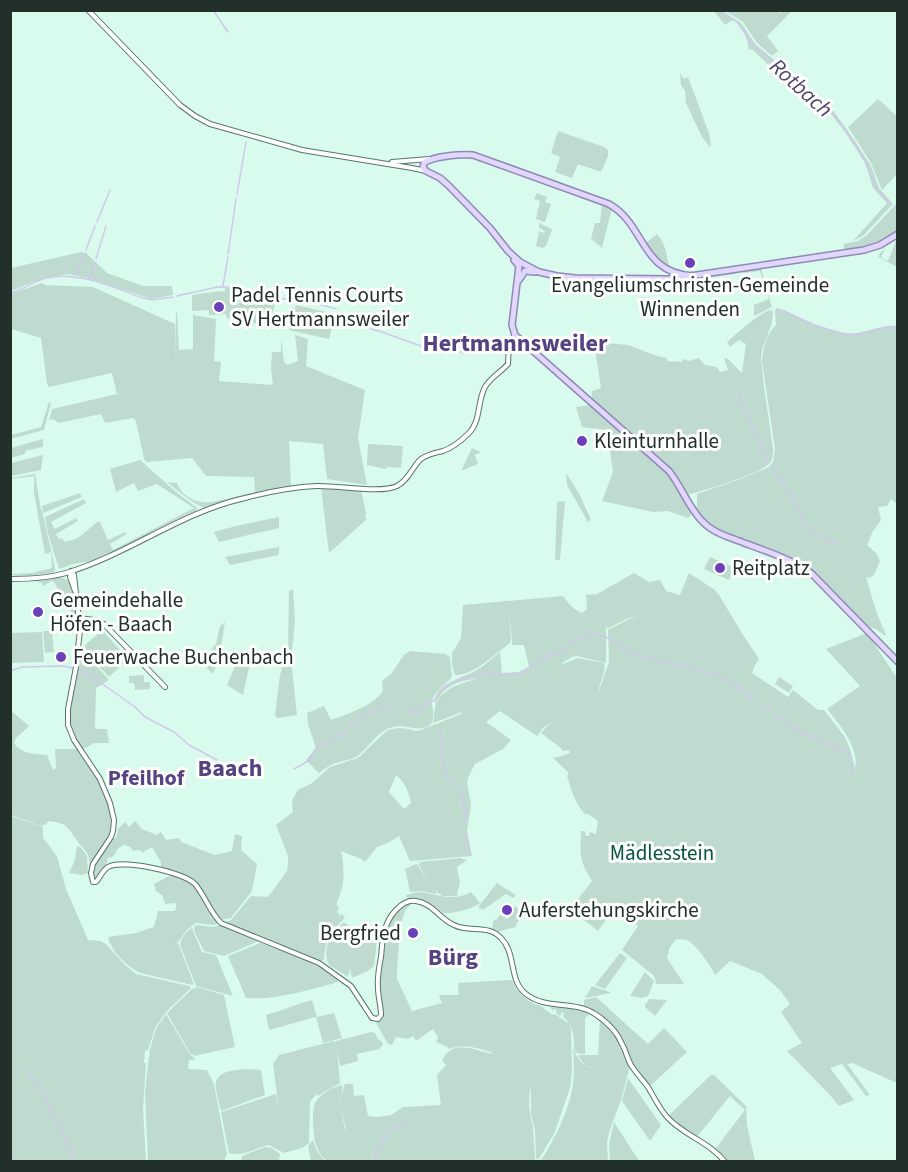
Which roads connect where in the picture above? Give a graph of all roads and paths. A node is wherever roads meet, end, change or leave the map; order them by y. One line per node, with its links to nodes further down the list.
1 (88, 10): 3 (street)
2 (430, 159): 3 (street); 4 (main road); 7 (main road)
3 (382, 163): 4 (street)
4 (426, 171): 6 (main road)
5 (897, 234): 9 (main road)
6 (508, 251): 8 (main road); 11 (main road)
7 (660, 265): 9 (main road); 10 (main road)
8 (539, 272): 10 (main road); 11 (main road)
9 (693, 276): 10 (main road)
10 (647, 279)
11 (517, 285): 12 (main road)
12 (514, 335): 13 (street); 19 (main road)
13 (71, 571): 14 (street); 16 (street); 17 (street)
14 (59, 575): 15 (street); 16 (street)
15 (10, 579)
16 (74, 588): 17 (street)
17 (76, 596): 18 (street)
18 (79, 618): 20 (street); 21 (street)
19 (897, 662)
20 (165, 687)
21 (725, 1161)

